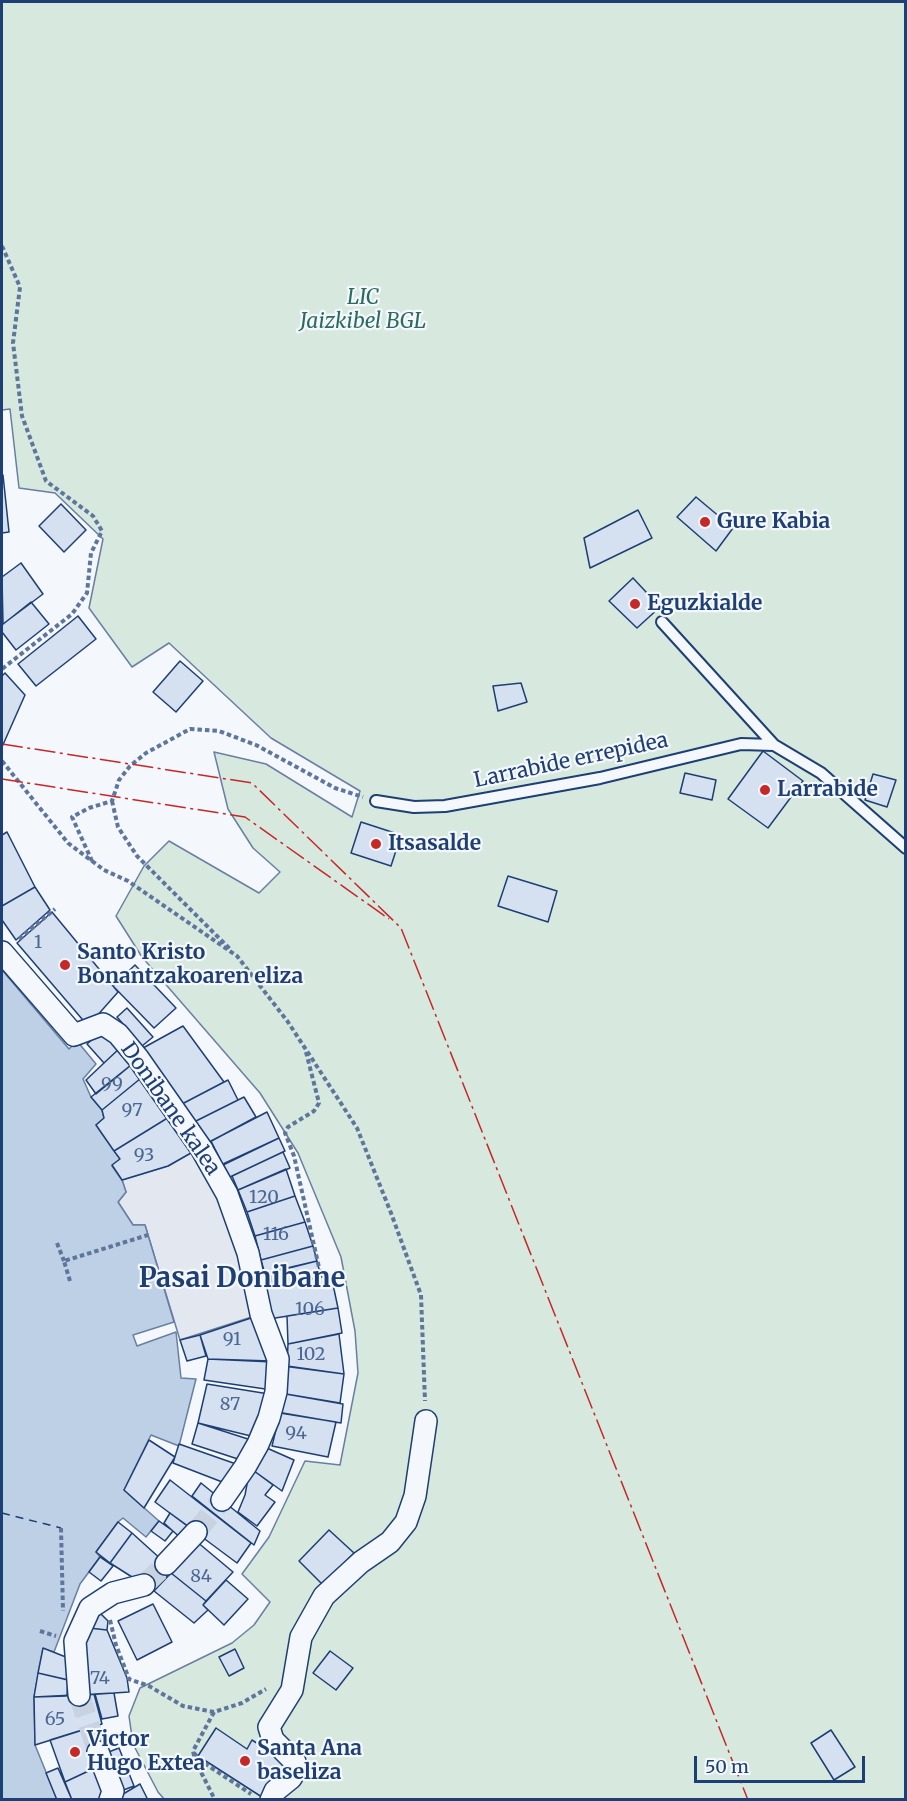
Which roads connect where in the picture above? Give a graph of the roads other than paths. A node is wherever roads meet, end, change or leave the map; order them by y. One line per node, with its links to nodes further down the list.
1 (662, 622): 2 (lane, Larrabide errepidea)
2 (774, 745): 3 (lane, Larrabide errepidea); 4 (lane, Larrabide errepidea)
3 (376, 801)
4 (906, 848)
5 (2, 953): 7 (street, Donibane kalea)
6 (426, 1421): 14 (street)
7 (222, 1500)
8 (196, 1532): 9 (street)
9 (166, 1564)
10 (144, 1585): 11 (street)
11 (80, 1695)
12 (98, 1752): 13 (street)
13 (110, 1800)
14 (271, 1800)

